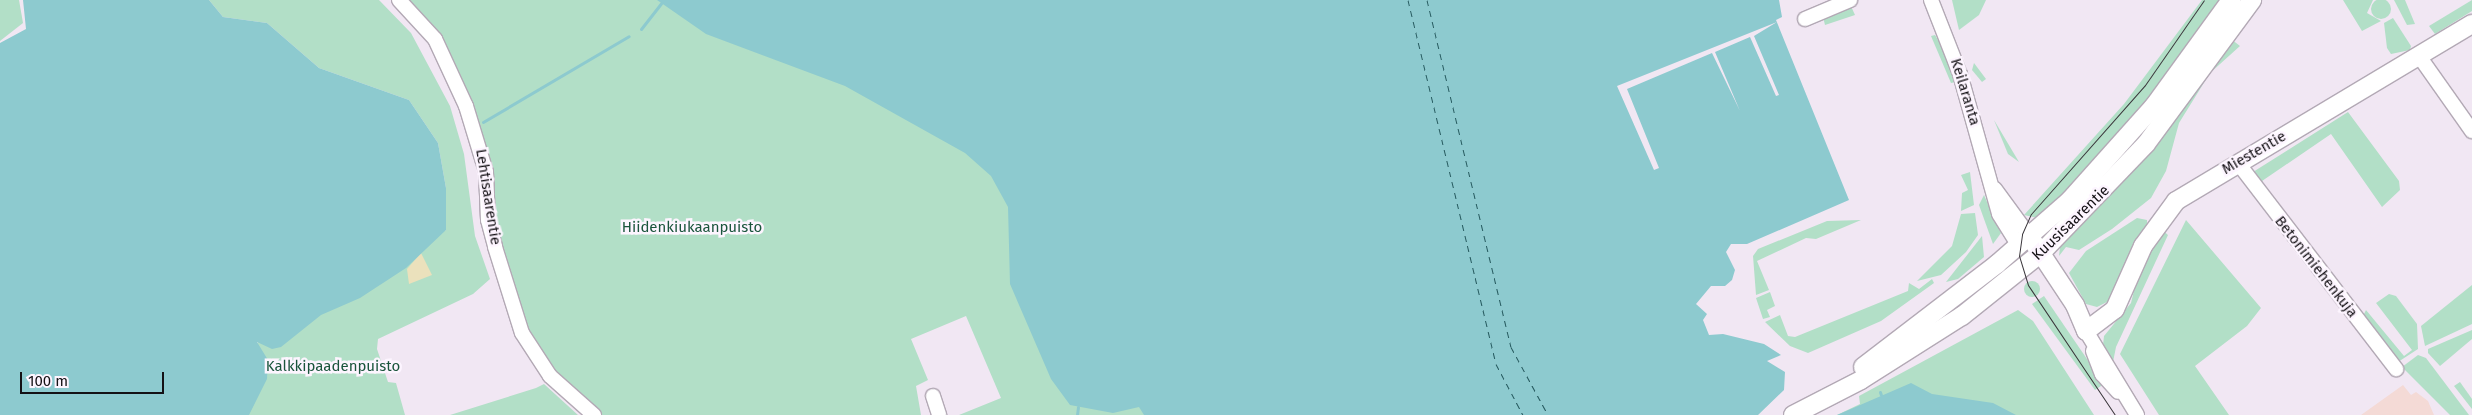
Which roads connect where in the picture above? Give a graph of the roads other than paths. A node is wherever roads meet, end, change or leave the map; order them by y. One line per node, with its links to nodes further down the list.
1 (399, 0): 18 (street, Lehtisaarentie)
2 (1850, 0): 6 (street)
3 (1931, 0): 11 (street, Keilaranta)
4 (2231, 0): 11 (main road, Kuusisaarentie)
5 (2252, 0): 12 (main road, Kuusisaarentie)
6 (1805, 18)
7 (2472, 24): 8 (main road, Miestentie)
8 (2419, 56): 9 (street); 10 (main road, Miestentie)
9 (2472, 131)
10 (2238, 163): 13 (main road, Miestentie); 14 (street, Betonimiehenkuja)
11 (2024, 242): 12 (main road); 15 (main road, Kuusisaarentie)
12 (2036, 258): 13 (main road); 15 (main road, Kuusisaarentie)
13 (2084, 327): 17 (street)
14 (2396, 369)
15 (1838, 389): 20 (main road, Kuusisaarentie)
16 (933, 396): 19 (street)
17 (2136, 413)
18 (594, 415)
19 (939, 415)
20 (1793, 415)

